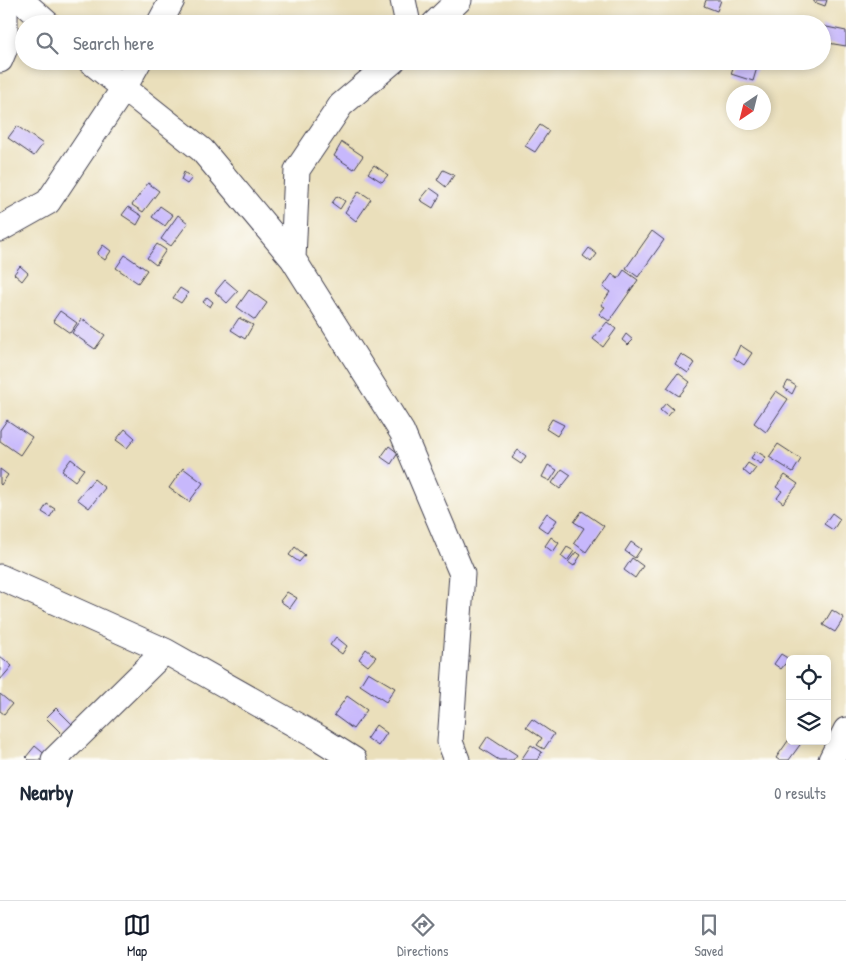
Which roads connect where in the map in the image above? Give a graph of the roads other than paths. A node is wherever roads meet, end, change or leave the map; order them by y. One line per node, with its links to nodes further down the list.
1 (5, 0): 10 (street)
2 (21, 0): 6 (street)
3 (172, 0): 7 (street)
4 (403, 0): 8 (street)
5 (459, 0): 9 (street)
6 (38, 15)
7 (164, 15)
8 (406, 15)
9 (443, 15)
10 (0, 60)
11 (101, 70): 14 (street)
12 (134, 70): 14 (street)
13 (382, 70): 16 (street)
14 (124, 88): 15 (street); 16 (street)
15 (0, 229)
16 (293, 259): 22 (street)
17 (0, 577): 18 (street)
18 (165, 651): 20 (street); 21 (street)
19 (846, 730): 23 (street)
20 (54, 760)
21 (354, 760)
22 (457, 760)
23 (831, 760)

